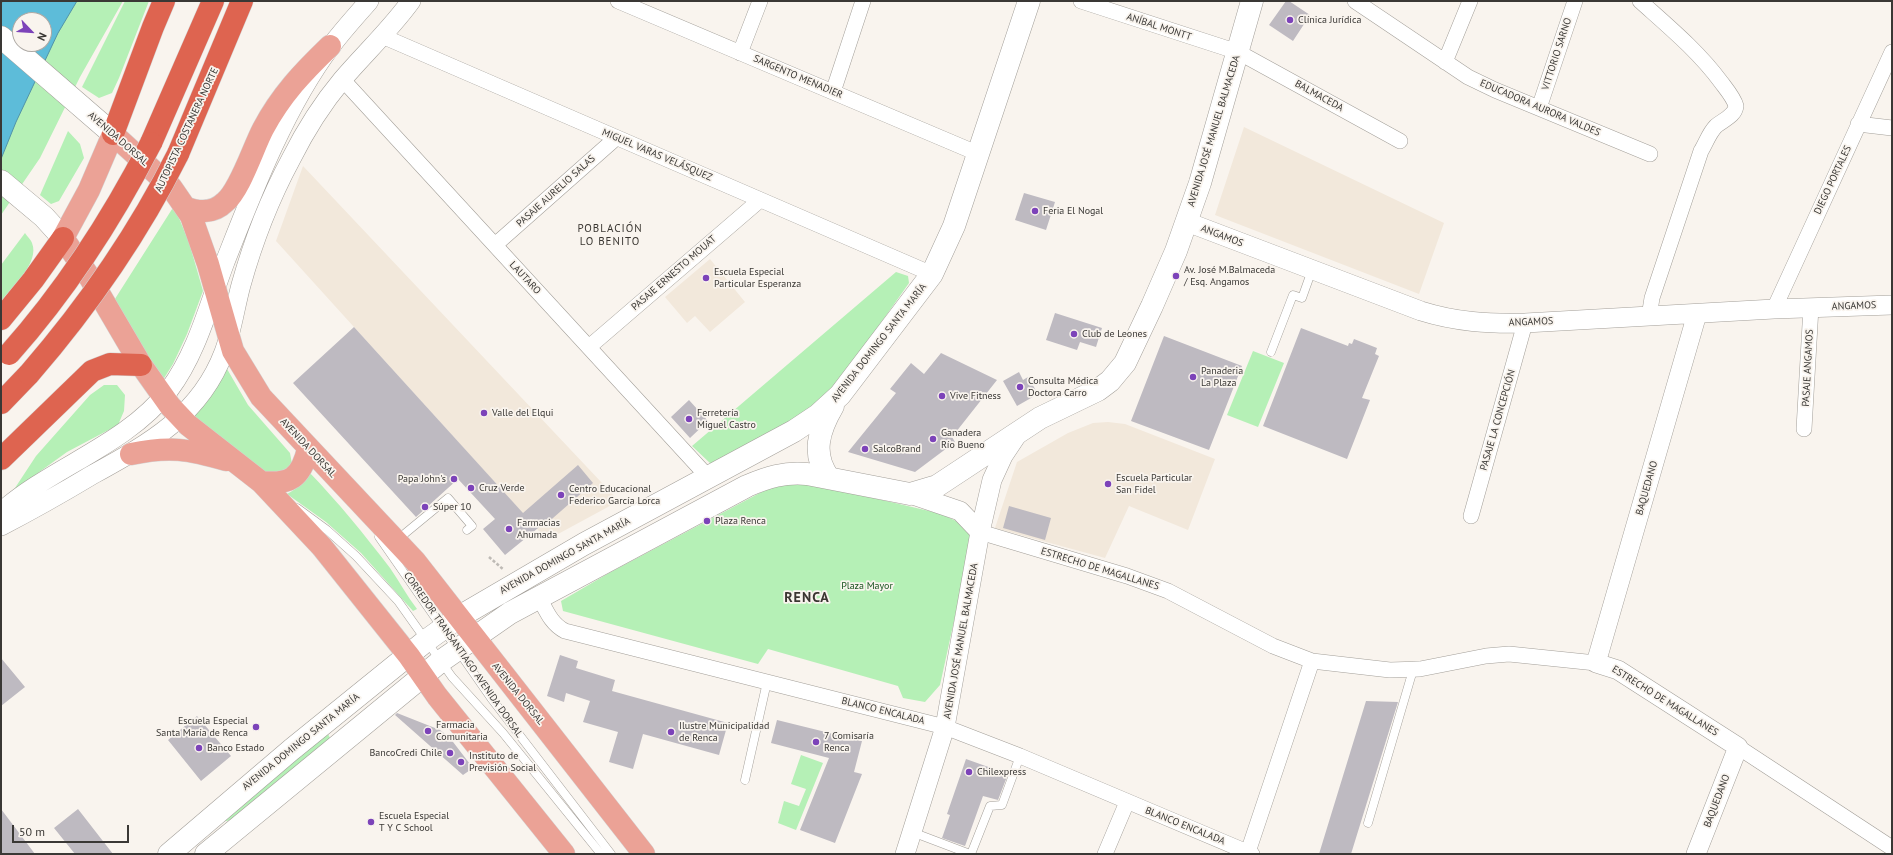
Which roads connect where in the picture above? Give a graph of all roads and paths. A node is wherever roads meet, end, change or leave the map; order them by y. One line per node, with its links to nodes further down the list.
1 (164, 1): 28 (highway)
2 (212, 1): 52 (highway, bridge)
3 (242, 1): 56 (highway, AUTOPISTA COSTANERA NORTE, bridge)
4 (369, 1): 18 (street)
5 (410, 1): 16 (street)
6 (618, 1): 21 (street, SARGENTO MENADIER)
7 (760, 1): 21 (street)
8 (863, 1): 24 (street)
9 (1029, 1): 31 (main road, AVENIDA DOMINGO SANTA MARÍA)
10 (1081, 1): 19 (street, ANÍBAL MONTT)
11 (1252, 1): 19 (main road, AVENIDA JOSÉ MANUEL BALMACEDA)
12 (1355, 1): 22 (street, EDUCADORA AURORA VALDES)
13 (1470, 1): 22 (street)
14 (1574, 1): 25 (street, VITTORIO SARNO)
15 (1646, 4): 46 (street)
16 (382, 36): 23 (street); 29 (street, MIGUEL VARAS VELÁSQUEZ)
17 (1, 37): 28 (main road, AVENIDA DORSAL)
18 (330, 46): 35 (main road); 41 (street)
19 (1238, 52): 30 (street, BALMACEDA); 36 (main road, AVENIDA JOSÉ MANUEL BALMACEDA)
20 (1892, 52): 26 (street, DIEGO PORTALES)
21 (740, 53): 24 (street, SARGENTO MENADIER)
22 (1445, 62): 25 (street, EDUCADORA AURORA VALDES)
23 (342, 80): 38 (street, LAUTARO); 49 (street)
24 (833, 92): 31 (street, SARGENTO MENADIER)
25 (1539, 108): 32 (street, EDUCADORA AURORA VALDES)
26 (1858, 124): 27 (street); 44 (street, DIEGO PORTALES)
27 (1892, 128)
28 (113, 134): 35 (main road, AVENIDA DORSAL); 37 (main road)
29 (616, 138): 34 (street, MIGUEL VARAS VELÁSQUEZ); 38 (street, PASAJE AURELIO SALAS)
30 (1400, 141)
31 (979, 154): 40 (main road, AVENIDA DOMINGO SANTA MARÍA)
32 (1650, 154)
33 (1, 181): 37 (main road)
34 (760, 200): 40 (street, MIGUEL VARAS VELÁSQUEZ); 50 (street, PASAJE ERNESTO MOUAT)
35 (186, 207): 41 (main road, AVENIDA DORSAL)
36 (1187, 222): 39 (street, ANGAMOS); 59 (main road, AVENIDA JOSÉ MANUEL BALMACEDA)
37 (63, 238): 47 (highway); 53 (main road)
38 (495, 245): 50 (street, LAUTARO)
39 (1312, 270): 48 (street, ANGAMOS); 51 (lane)
40 (932, 274): 54 (main road, AVENIDA DOMINGO SANTA MARÍA)
41 (214, 289): 49 (main road, AVENIDA DORSAL); 55 (street)
42 (1892, 305): 43 (street, ANGAMOS)
43 (1811, 307): 44 (street, ANGAMOS); 58 (street, PASAJE ANGAMOS)
44 (1774, 309): 45 (street, ANGAMOS)
45 (1697, 314): 46 (street, ANGAMOS); 81 (street, BAQUEDANO)
46 (1649, 317): 48 (street, ANGAMOS)
47 (1, 319)
48 (1525, 323): 70 (street, PASAJE LA CONCEPCIÓN)
49 (229, 338): 57 (street); 60 (main road, AVENIDA DORSAL)
50 (589, 347): 64 (street, LAUTARO)
51 (1271, 352)
52 (5, 358)
53 (141, 365): 55 (main road); 62 (highway)
54 (840, 395): 64 (main road, AVENIDA DOMINGO SANTA MARÍA); 65 (main road)
55 (163, 397): 57 (main road); 69 (street)
56 (1, 403)
57 (181, 418): 61 (street); 63 (main road)
58 (1804, 429)
59 (1020, 430): 68 (main road, AVENIDA JOSÉ MANUEL BALMACEDA); 73 (street, AVENIDA JOSÉ MANUEL BALMACEDA)
60 (308, 449): 66 (main road); 67 (main road, AVENIDA DORSAL)
61 (131, 454): 63 (main road); 71 (street)
62 (1, 459)
63 (236, 463): 66 (main road)
64 (708, 477): 76 (main road, AVENIDA DOMINGO SANTA MARÍA)
65 (829, 478): 68 (main road, AVENIDA JOSÉ MANUEL BALMACEDA); 75 (main road)
66 (261, 482): 76 (lane, CORREDOR TRANSANTIAGO AVENIDA DORSAL); 78 (main road)
67 (348, 491): 74 (main road, AVENIDA DORSAL); 76 (lane, CORREDOR TRANSANTIAGO AVENIDA DORSAL)
68 (910, 494): 73 (street, ESTRECHO DE MAGALLANES)
69 (1, 512)
70 (1471, 516)
71 (1, 526)
72 (467, 530): 74 (lane)
73 (980, 532): 80 (street, ESTRECHO DE MAGALLANES); 85 (street, AVENIDA JOSÉ MANUEL BALMACEDA)
74 (396, 540): 76 (main road, AVENIDA DORSAL)
75 (539, 597): 77 (main road); 84 (street, BLANCO ENCALADA)
76 (443, 629): 77 (main road, AVENIDA DORSAL); 78 (main road, AVENIDA DOMINGO SANTA MARÍA); 79 (lane, CORREDOR TRANSANTIAGO AVENIDA DORSAL); 79 (lane, CORREDOR TRANSANTIAGO AVENIDA DORSAL)
77 (474, 638): 79 (main road); 100 (main road, AVENIDA DORSAL)
78 (409, 656): 83 (main road); 95 (main road, AVENIDA DOMINGO SANTA MARÍA)
79 (449, 656): 83 (main road); 98 (lane, CORREDOR TRANSANTIAGO AVENIDA DORSAL); 99 (lane, CORREDOR TRANSANTIAGO AVENIDA DORSAL)
80 (1312, 661): 82 (street, ESTRECHO DE MAGALLANES); 94 (street)
81 (1596, 663): 82 (street, ESTRECHO DE MAGALLANES); 86 (street, ESTRECHO DE MAGALLANES)
82 (1413, 670): 90 (lane)
83 (424, 676): 96 (main road); 97 (main road)
84 (768, 682): 85 (street, BLANCO ENCALADA); 88 (lane)
85 (945, 727): 87 (street, BLANCO ENCALADA); 91 (street, AVENIDA JOSÉ MANUEL BALMACEDA)
86 (1738, 747): 92 (street, ESTRECHO DE MAGALLANES); 104 (street, BAQUEDANO)
87 (1020, 756): 89 (street, BLANCO ENCALADA); 102 (lane)
88 (745, 780)
89 (1127, 802): 93 (street, BLANCO ENCALADA); 103 (street)
90 (1368, 823)
91 (912, 832): 101 (street, AVENIDA JOSÉ MANUEL BALMACEDA); 102 (lane)
92 (1892, 848)
93 (1224, 849): 94 (street, BLANCO ENCALADA)
94 (1250, 853)
95 (169, 854)
96 (206, 854)
97 (564, 854)
98 (600, 854)
99 (611, 854)
100 (644, 854)
101 (905, 854)
102 (970, 854)
103 (1105, 854)
104 (1696, 854)

